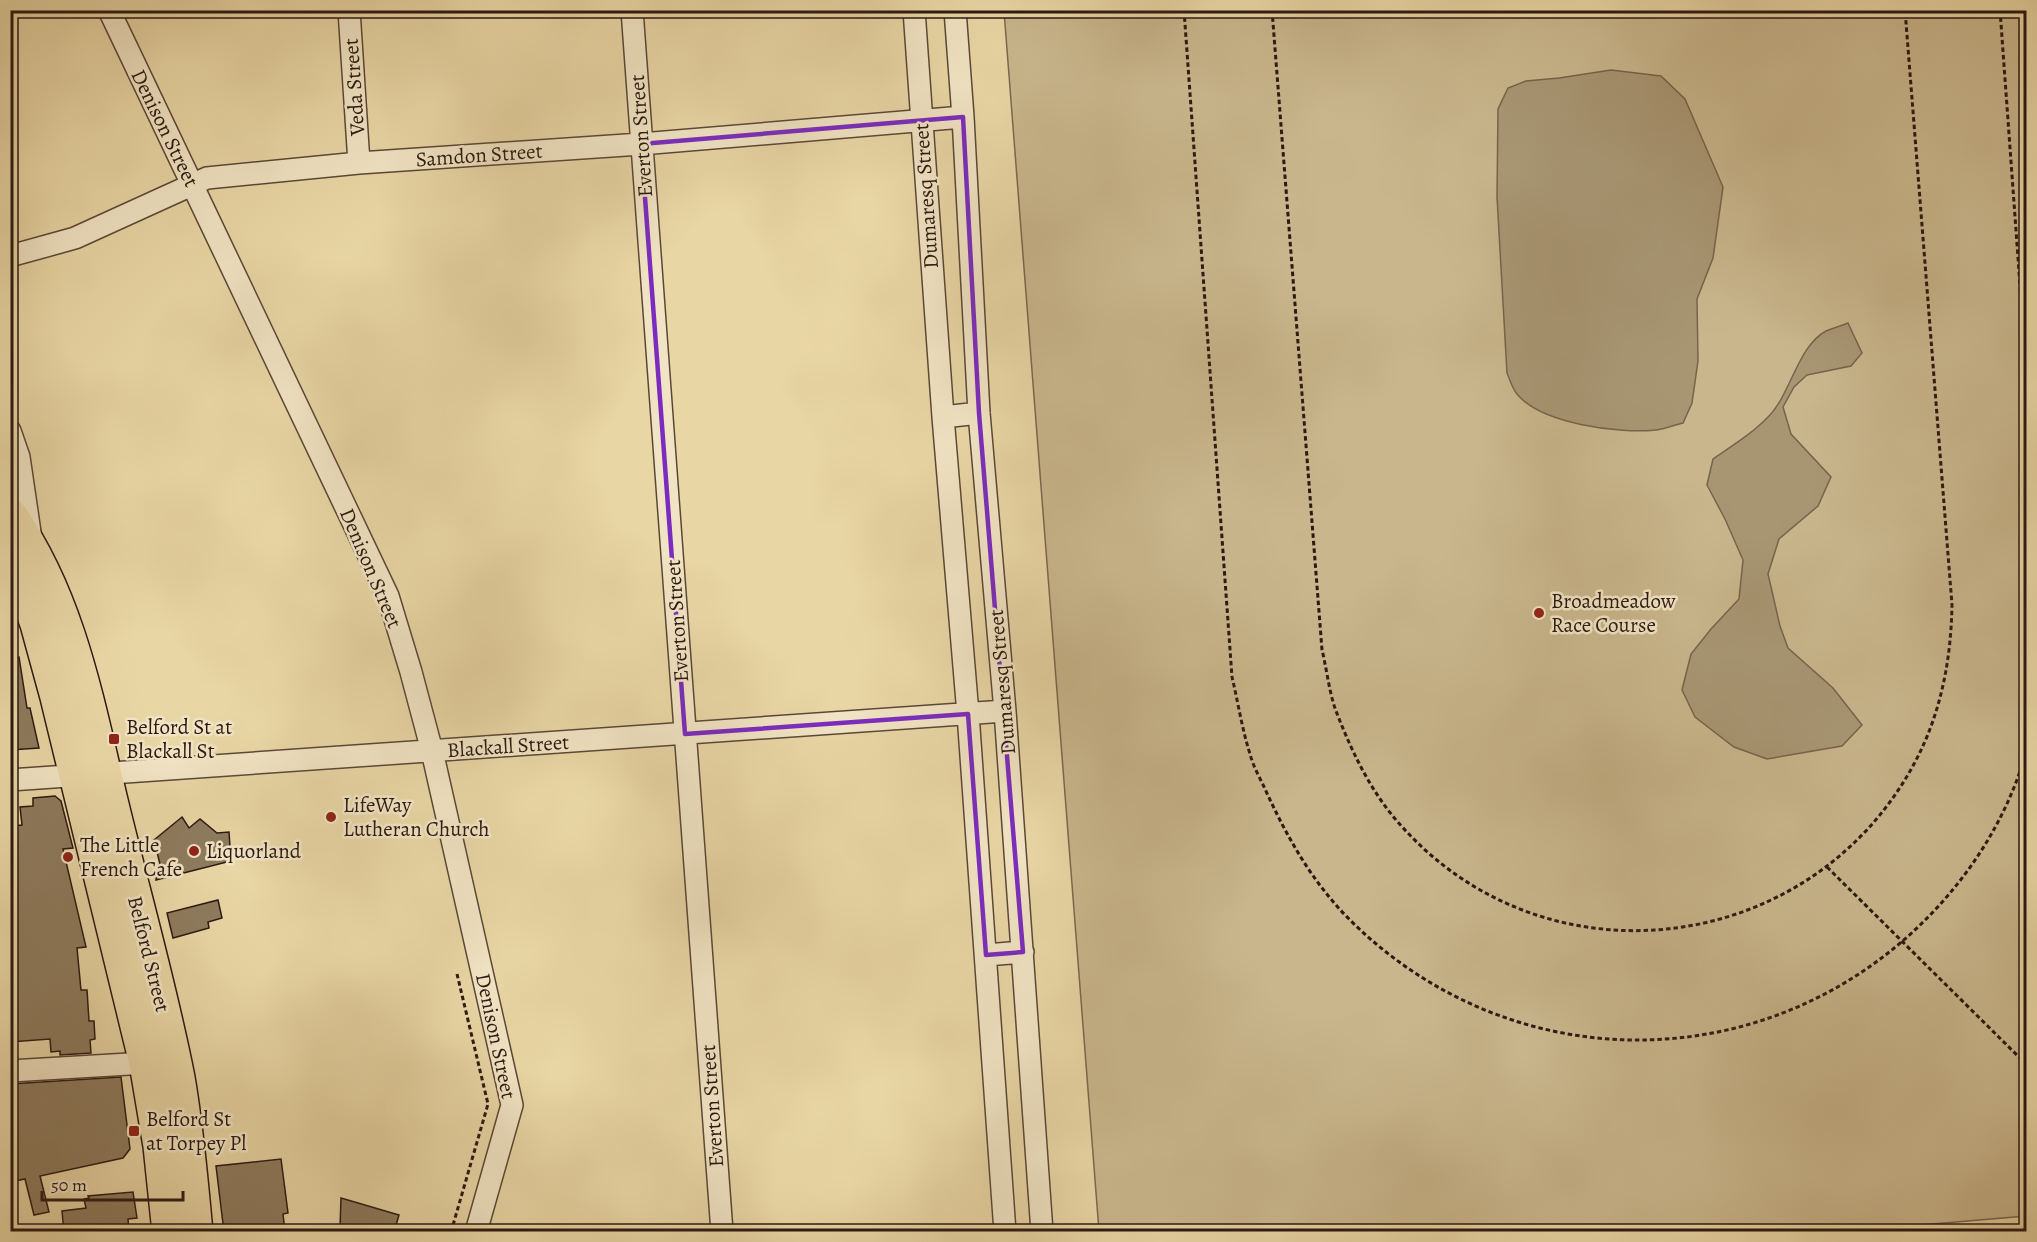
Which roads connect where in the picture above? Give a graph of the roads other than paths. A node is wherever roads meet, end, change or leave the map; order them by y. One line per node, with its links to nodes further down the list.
1 (109, 10): 10 (street, Denison Street)
2 (349, 10): 9 (street, Veda Street)
3 (632, 10): 8 (street, Everton Street)
4 (914, 10): 7 (street, Dumaresq Street)
5 (956, 10): 6 (street, Dumaresq Street)
6 (963, 117): 7 (street, Samdon Street); 12 (street, Dumaresq Street)
7 (921, 120): 8 (street, Samdon Street); 13 (street, Dumaresq Street)
8 (641, 144): 9 (street, Samdon Street); 19 (street, Everton Street)
9 (359, 163): 10 (street, Samdon Street)
10 (192, 184): 11 (street, Samdon Street); 20 (street, Denison Street)
11 (10, 256)
12 (979, 413): 13 (street); 17 (street, Dumaresq Street)
13 (943, 417): 18 (street, Dumaresq Street)
14 (10, 431): 16 (street)
15 (10, 515): 16 (main road, Belford Street)
16 (22, 559): 21 (main road, Belford Street)
17 (1005, 711): 18 (street, Blackall Street); 23 (street, Dumaresq Street)
18 (968, 714): 19 (street, Blackall Street); 24 (street, Dumaresq Street)
19 (685, 734): 20 (street, Blackall Street); 30 (street, Everton Street)
20 (432, 751): 21 (street, Blackall Street); 29 (street, Denison Street)
21 (90, 775): 22 (street, Blackall Street); 25 (main road, Belford Street); 28 (main road, Belford Street)
22 (10, 780)
23 (1023, 952): 24 (street); 32 (street, Dumaresq Street)
24 (986, 955): 31 (street, Dumaresq Street)
25 (146, 1063): 26 (street); 27 (main road, Belford Street)
26 (10, 1071)
27 (169, 1232)
28 (196, 1232)
29 (476, 1232)
30 (722, 1232)
31 (1005, 1232)
32 (1042, 1232)

